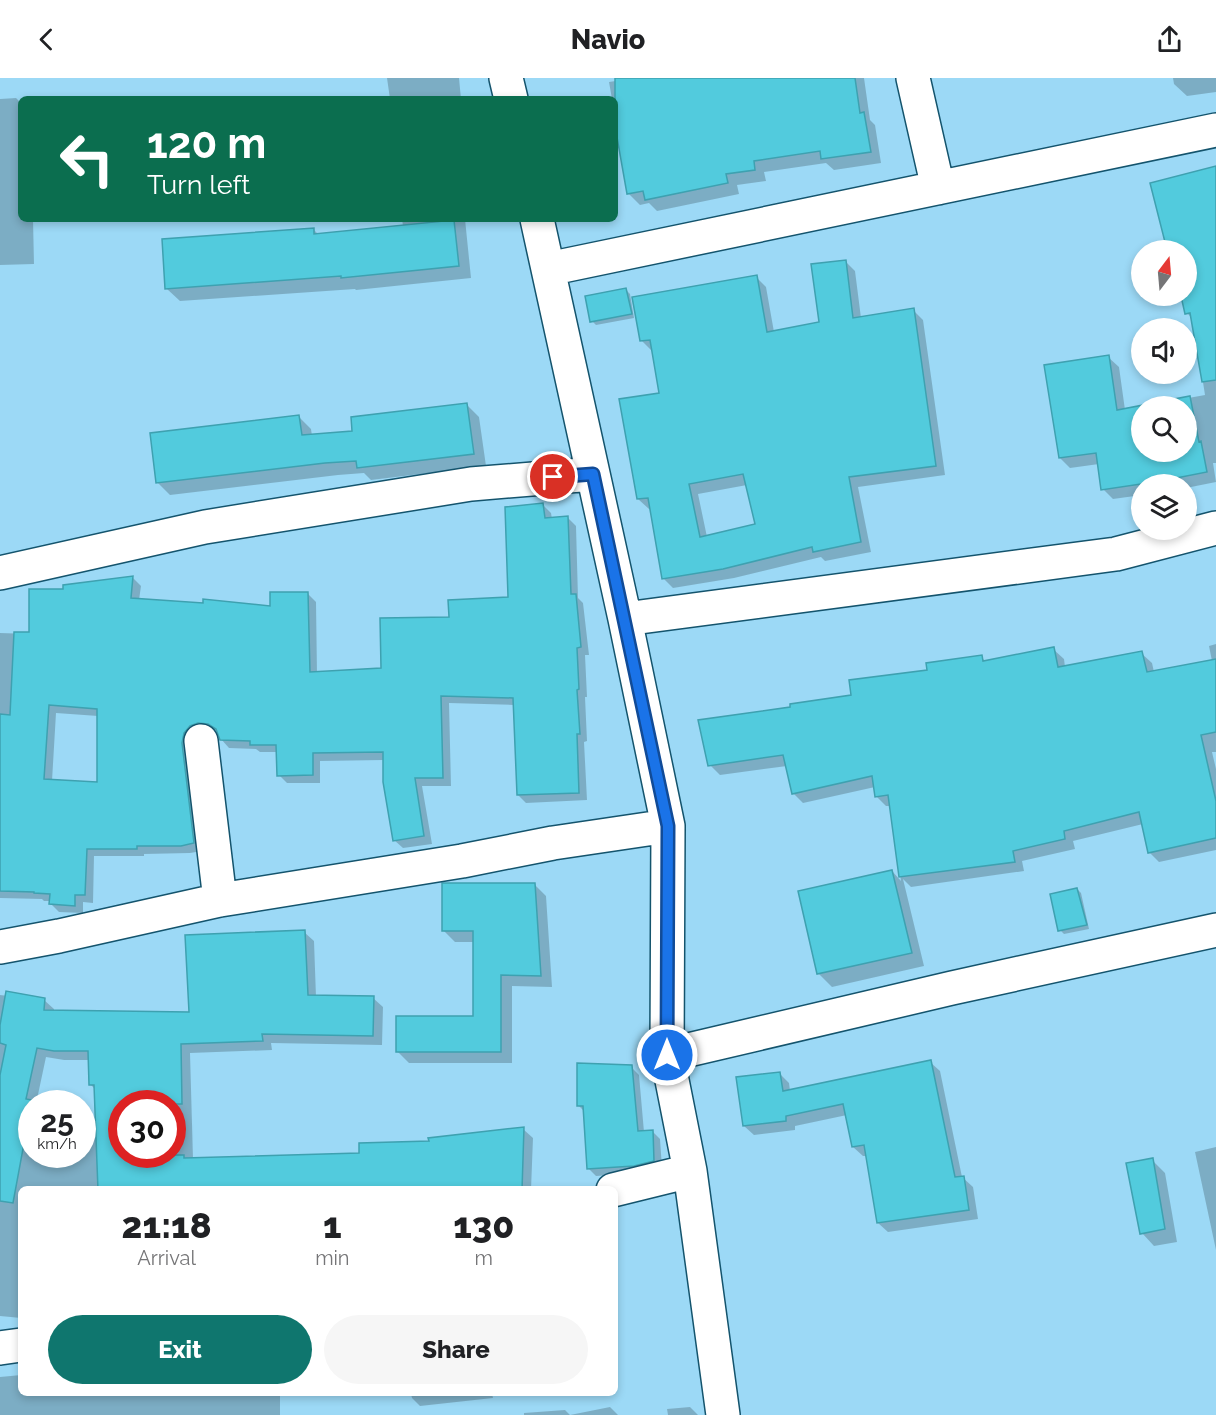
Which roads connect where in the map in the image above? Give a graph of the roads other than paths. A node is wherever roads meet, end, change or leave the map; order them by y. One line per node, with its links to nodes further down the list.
1 (506, 78): 3 (street)
2 (913, 78): 5 (street)
3 (510, 96)
4 (1216, 130): 5 (street)
5 (938, 188): 7 (street)
6 (538, 222): 7 (street)
7 (548, 269): 8 (street)
8 (593, 474): 10 (street); 11 (street)
9 (1216, 528): 11 (street)
10 (0, 573)
11 (625, 619): 13 (street)
12 (201, 741): 14 (street)
13 (668, 826): 14 (street); 17 (street)
14 (220, 900): 16 (street)
15 (1216, 930): 17 (street)
16 (0, 947)
17 (667, 1055): 18 (street)
18 (690, 1171): 19 (street); 22 (street)
19 (618, 1189)
20 (18, 1345): 21 (street)
21 (0, 1348)
22 (723, 1415)

